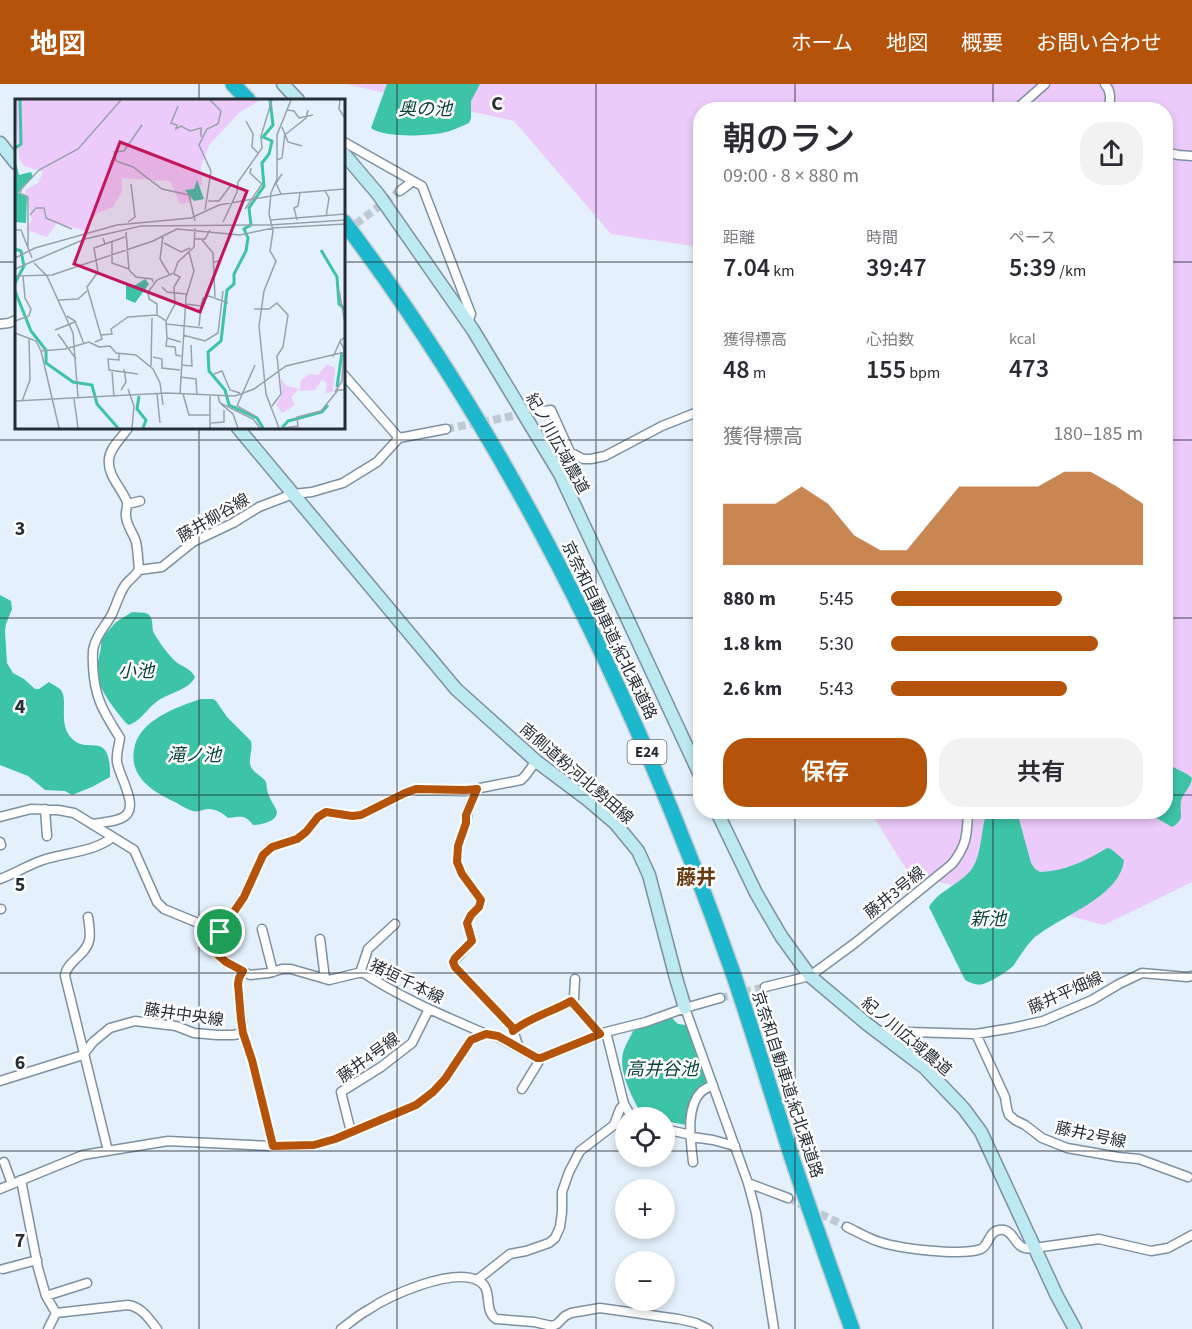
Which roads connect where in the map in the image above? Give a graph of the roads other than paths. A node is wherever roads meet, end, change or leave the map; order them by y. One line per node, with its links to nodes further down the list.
1 (233, 84): 5 (highway)
2 (283, 84): 6 (street)
3 (1045, 84): 7 (street)
4 (1105, 84): 8 (street)
5 (247, 99)
6 (297, 99)
7 (1024, 102)
8 (1110, 102)
9 (0, 143): 14 (street)
10 (345, 143): 15 (street)
11 (1173, 154): 13 (street)
12 (345, 155): 19 (street, 紀ノ川広域農道)
13 (1192, 156)
14 (15, 162)
15 (413, 181): 16 (street); 19 (street)
16 (400, 191)
17 (345, 223): 107 (highway, 京奈和自動車道;紀北東道路 / E24)
18 (15, 320): 20 (street)
19 (468, 323): 32 (street, 紀ノ川広域農道)
20 (0, 324)
21 (345, 376): 27 (street)
22 (535, 412): 23 (street)
23 (693, 414)
24 (127, 429): 30 (street)
25 (239, 429): 28 (street, 南側道粉河北勢田線)
26 (446, 429): 27 (street)
27 (399, 438): 28 (street, 藤井柳谷線)
28 (293, 494): 31 (street, 藤井柳谷線); 33 (street, 南側道粉河北勢田線)
29 (140, 501): 30 (street)
30 (128, 504): 31 (street)
31 (139, 570): 39 (street)
32 (693, 760)
33 (536, 761): 34 (street); 62 (street, 南側道粉河北勢田線)
34 (477, 789): 44 (street); 48 (street)
35 (45, 809): 36 (street); 39 (street); 40 (street)
36 (0, 817)
37 (720, 819): 55 (street, 紀ノ川広域農道)
38 (967, 819): 55 (street, 藤井3号線)
39 (92, 824): 41 (street)
40 (47, 836)
41 (113, 837): 42 (street); 48 (street)
42 (0, 879)
43 (489, 899): 44 (street)
44 (479, 907): 50 (street)
45 (88, 917): 73 (street)
46 (395, 924): 54 (street)
47 (262, 929): 53 (street)
48 (220, 932): 52 (street)
49 (320, 939): 57 (street)
50 (455, 958): 51 (street); 66 (street)
51 (448, 965)
52 (243, 971): 53 (street, 猪垣千本線); 68 (street, 藤井中央線)
53 (273, 972): 57 (street, 猪垣千本線)
54 (360, 973): 57 (street, 猪垣千本線); 63 (street, 猪垣千本線)
55 (810, 976): 59 (street); 67 (street, 紀ノ川広域農道)
56 (1192, 976): 64 (street, 藤井平畑線)
57 (325, 979)
58 (575, 980): 61 (street)
59 (765, 987)
60 (720, 998): 62 (street)
61 (573, 1003): 66 (street); 69 (street)
62 (685, 1008): 69 (street); 76 (street, 南側道粉河北勢田線)
63 (429, 1009): 70 (street, 猪垣千本線); 81 (street, 藤井4号線)
64 (1030, 1024): 65 (street); 71 (street, 藤井平畑線)
65 (1043, 1027)
66 (513, 1031): 72 (street)
67 (876, 1031): 71 (street, 藤井平畑線); 95 (street, 紀ノ川広域農道)
68 (243, 1033): 73 (street, 藤井中央線); 83 (street)
69 (603, 1033): 74 (street); 78 (street)
70 (486, 1034): 72 (street, 猪垣千本線); 81 (street)
71 (976, 1034): 88 (street, 藤井2号線)
72 (519, 1048): 74 (street, 猪垣千本線)
73 (85, 1053): 75 (street, 藤井中央線); 85 (street)
74 (541, 1058): 77 (street)
75 (0, 1081)
76 (713, 1085): 82 (street); 84 (street, 南側道粉河北勢田線)
77 (522, 1089)
78 (624, 1104): 79 (street); 98 (street)
79 (626, 1107)
80 (675, 1131): 82 (street)
81 (351, 1132): 83 (street)
82 (691, 1137): 84 (street); 87 (street)
83 (273, 1146): 85 (street)
84 (735, 1146): 90 (street, 南側道粉河北勢田線)
85 (108, 1151): 89 (street)
86 (4, 1162): 89 (street)
87 (693, 1162)
88 (1188, 1177)
89 (16, 1182): 91 (street); 96 (street)
90 (748, 1183): 92 (street); 106 (street, 南側道粉河北勢田線)
91 (0, 1189)
92 (789, 1198)
93 (847, 1227): 95 (street)
94 (1192, 1235): 95 (street)
95 (1035, 1251): 108 (street, 紀ノ川広域農道)
96 (37, 1260): 97 (street); 100 (street)
97 (3, 1269)
98 (477, 1280): 104 (street); 105 (street)
99 (87, 1283): 100 (street)
100 (46, 1296): 101 (street)
101 (56, 1313): 102 (street); 103 (street)
102 (48, 1329)
103 (157, 1329)
104 (341, 1329)
105 (708, 1329)
106 (774, 1329)
107 (852, 1329)
108 (1075, 1329)

